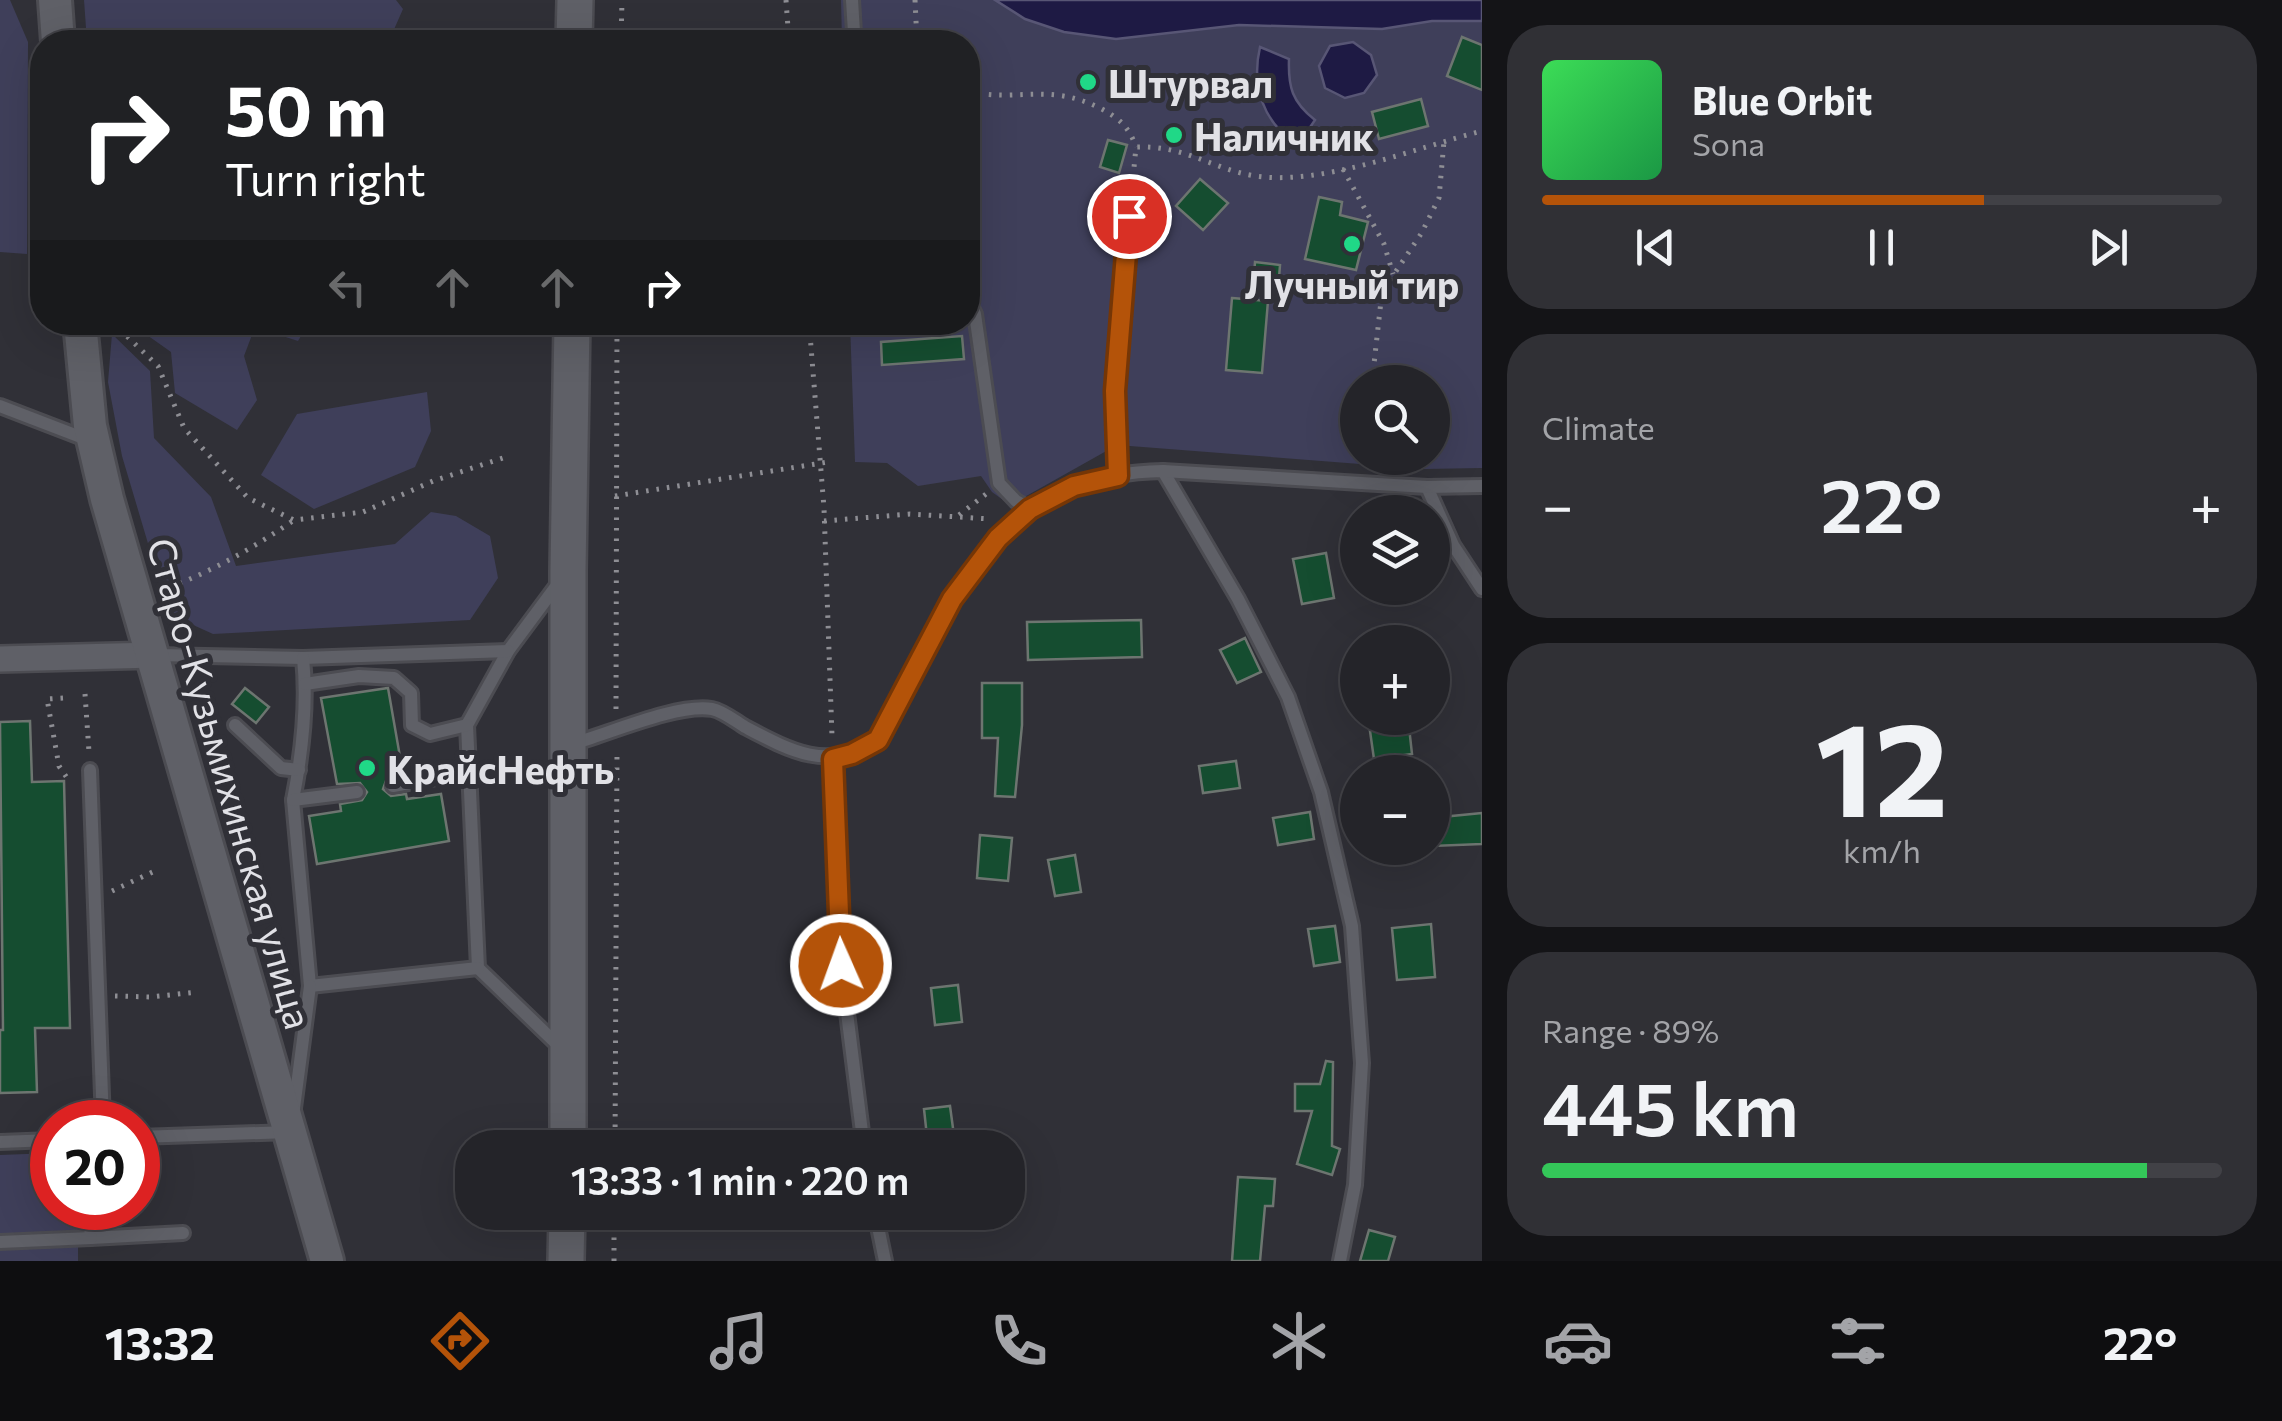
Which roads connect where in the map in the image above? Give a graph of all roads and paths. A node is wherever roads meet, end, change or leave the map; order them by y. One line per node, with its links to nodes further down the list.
1 (55, 0): 7 (street)
2 (575, 0): 8 (main road)
3 (622, 0): 9 (path)
4 (786, 0): 10 (path)
5 (852, 0): 11 (lane)
6 (915, 0): 12 (path)
7 (57, 30)
8 (574, 30)
9 (621, 30)
10 (788, 30)
11 (854, 30)
12 (917, 30)
13 (980, 92): 16 (path)
14 (1482, 131): 15 (path)
15 (1444, 141): 17 (path); 19 (path)
16 (1136, 147): 17 (path); 18 (path)
17 (1342, 169): 19 (path)
18 (1129, 216): 32 (lane)
19 (1393, 274): 25 (path)
20 (82, 335): 27 (street, Старо-Кузьмихинская улица)
21 (126, 335): 39 (path)
22 (572, 335): 42 (main road)
23 (810, 335): 30 (path)
24 (979, 335): 33 (lane)
25 (1374, 365)
26 (0, 406): 27 (lane)
27 (94, 442): 46 (street, Старо-Кузьмихинская улица)
28 (503, 458): 39 (path)
29 (828, 462): 30 (path)
30 (818, 464): 36 (path); 41 (path)
31 (1164, 472): 32 (lane); 35 (lane); 91 (lane)
32 (1118, 476): 37 (lane)
33 (999, 483): 37 (lane); 38 (path)
34 (1482, 486): 35 (lane)
35 (1427, 487): 43 (lane)
36 (615, 496)
37 (1030, 509): 40 (lane)
38 (957, 517): 40 (path); 41 (path)
39 (294, 520): 44 (path)
40 (1016, 520): 56 (lane)
41 (824, 521): 56 (path)
42 (568, 571): 45 (lane); 54 (main road)
43 (1482, 589)
44 (153, 593)
45 (508, 652): 47 (lane); 52 (lane)
46 (154, 655): 47 (lane); 48 (street); 76 (street, Старо-Кузьмихинская улица)
47 (303, 658): 49 (lane)
48 (0, 659)
49 (306, 684): 52 (lane); 59 (lane)
50 (85, 694): 55 (path)
51 (64, 698): 61 (path)
52 (467, 724): 60 (lane)
53 (235, 726): 59 (lane)
54 (570, 745): 56 (lane); 72 (main road)
55 (88, 746)
56 (833, 759): 75 (lane)
57 (72, 764): 61 (path)
58 (90, 770): 65 (lane)
59 (299, 770): 64 (lane)
60 (470, 772): 62 (lane); 68 (lane)
61 (64, 773): 65 (path)
62 (394, 786)
63 (357, 792): 64 (lane)
64 (293, 800): 69 (lane)
65 (94, 817): 67 (lane)
66 (159, 869): 67 (path)
67 (96, 899): 71 (lane)
68 (478, 968): 69 (lane); 72 (lane)
69 (310, 986): 76 (lane)
70 (197, 992): 71 (path)
71 (100, 995): 73 (lane)
72 (570, 1056): 74 (main road)
73 (102, 1100)
74 (568, 1130)
75 (862, 1130)
76 (290, 1132): 77 (lane); 87 (street, Старо-Кузьмихинская улица)
77 (160, 1137)
78 (30, 1141): 79 (lane)
79 (0, 1142)
80 (90, 1230): 85 (lane)
81 (567, 1230): 88 (main road)
82 (614, 1230): 89 (path)
83 (879, 1230): 90 (lane)
84 (183, 1233): 85 (lane)
85 (91, 1238): 86 (lane)
86 (0, 1242)
87 (327, 1261)
88 (566, 1261)
89 (614, 1261)
90 (885, 1261)
91 (1340, 1261)

